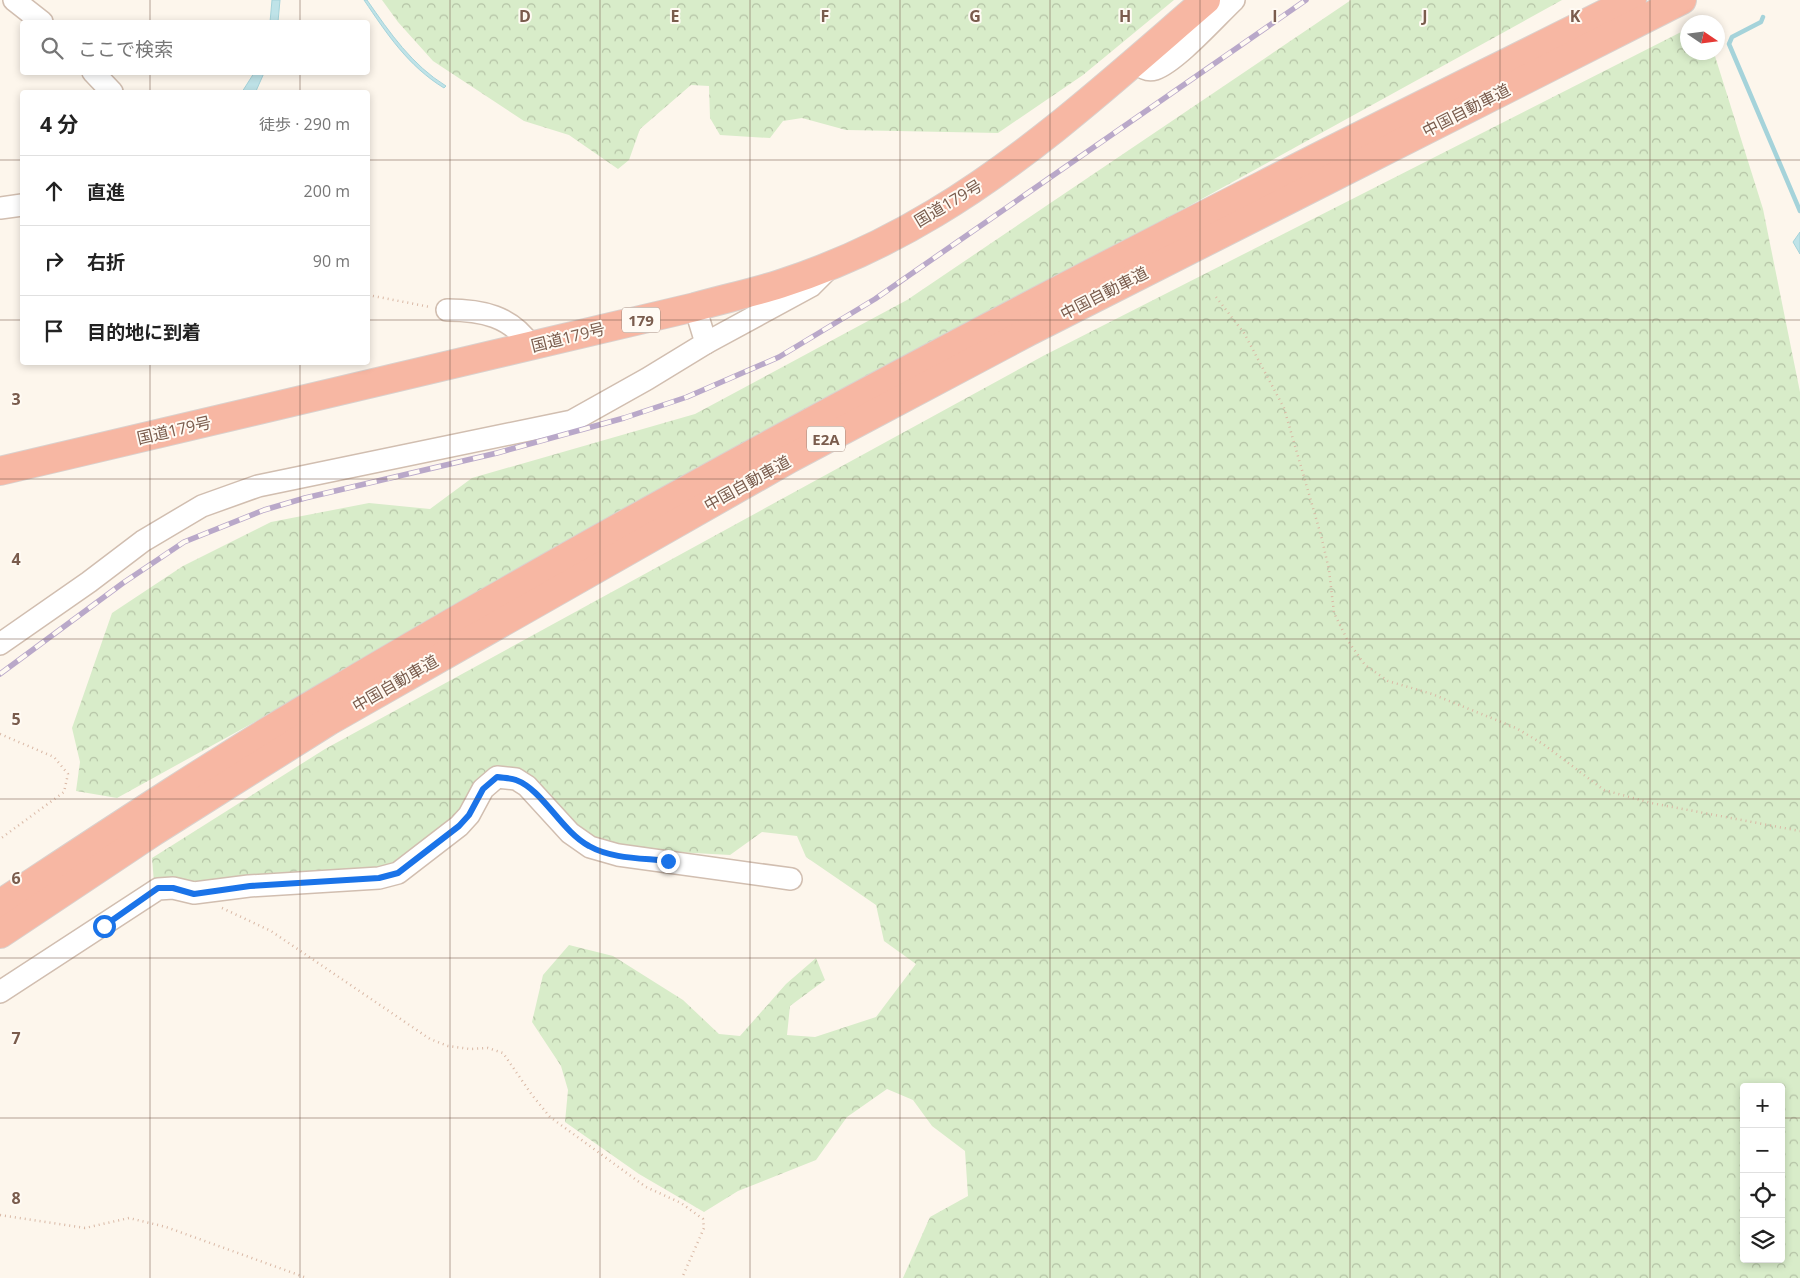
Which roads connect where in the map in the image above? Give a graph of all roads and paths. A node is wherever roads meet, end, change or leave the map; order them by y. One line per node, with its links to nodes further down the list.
1 (14, 0): 6 (street)
2 (1206, 0): 7 (highway, 国道179号 / 179)
3 (1234, 0): 7 (street)
4 (1632, 0): 26 (highway, 中国自動車道 / E2A)
5 (1682, 0): 27 (highway, 中国自動車道 / E2A)
6 (39, 20)
7 (1134, 61): 12 (highway, 国道179号 / 179)
8 (96, 75): 9 (street)
9 (110, 90)
10 (20, 205): 11 (street)
11 (0, 208)
12 (832, 264): 15 (highway, 国道179号 / 179); 17 (street)
13 (370, 295): 16 (path)
14 (1216, 297): 22 (path)
15 (696, 307): 17 (street); 18 (highway, 国道179号 / 179)
16 (447, 310): 18 (street)
17 (706, 343): 20 (street)
18 (531, 346): 19 (highway, 国道179号 / 179)
19 (0, 471)
20 (0, 644)
21 (0, 734): 23 (path)
22 (1800, 831)
23 (0, 839)
24 (791, 879): 25 (street)
25 (194, 894): 28 (street); 31 (path)
26 (0, 904)
27 (0, 934)
28 (0, 992)
29 (0, 1216): 30 (path)
30 (307, 1278)
31 (682, 1278)

